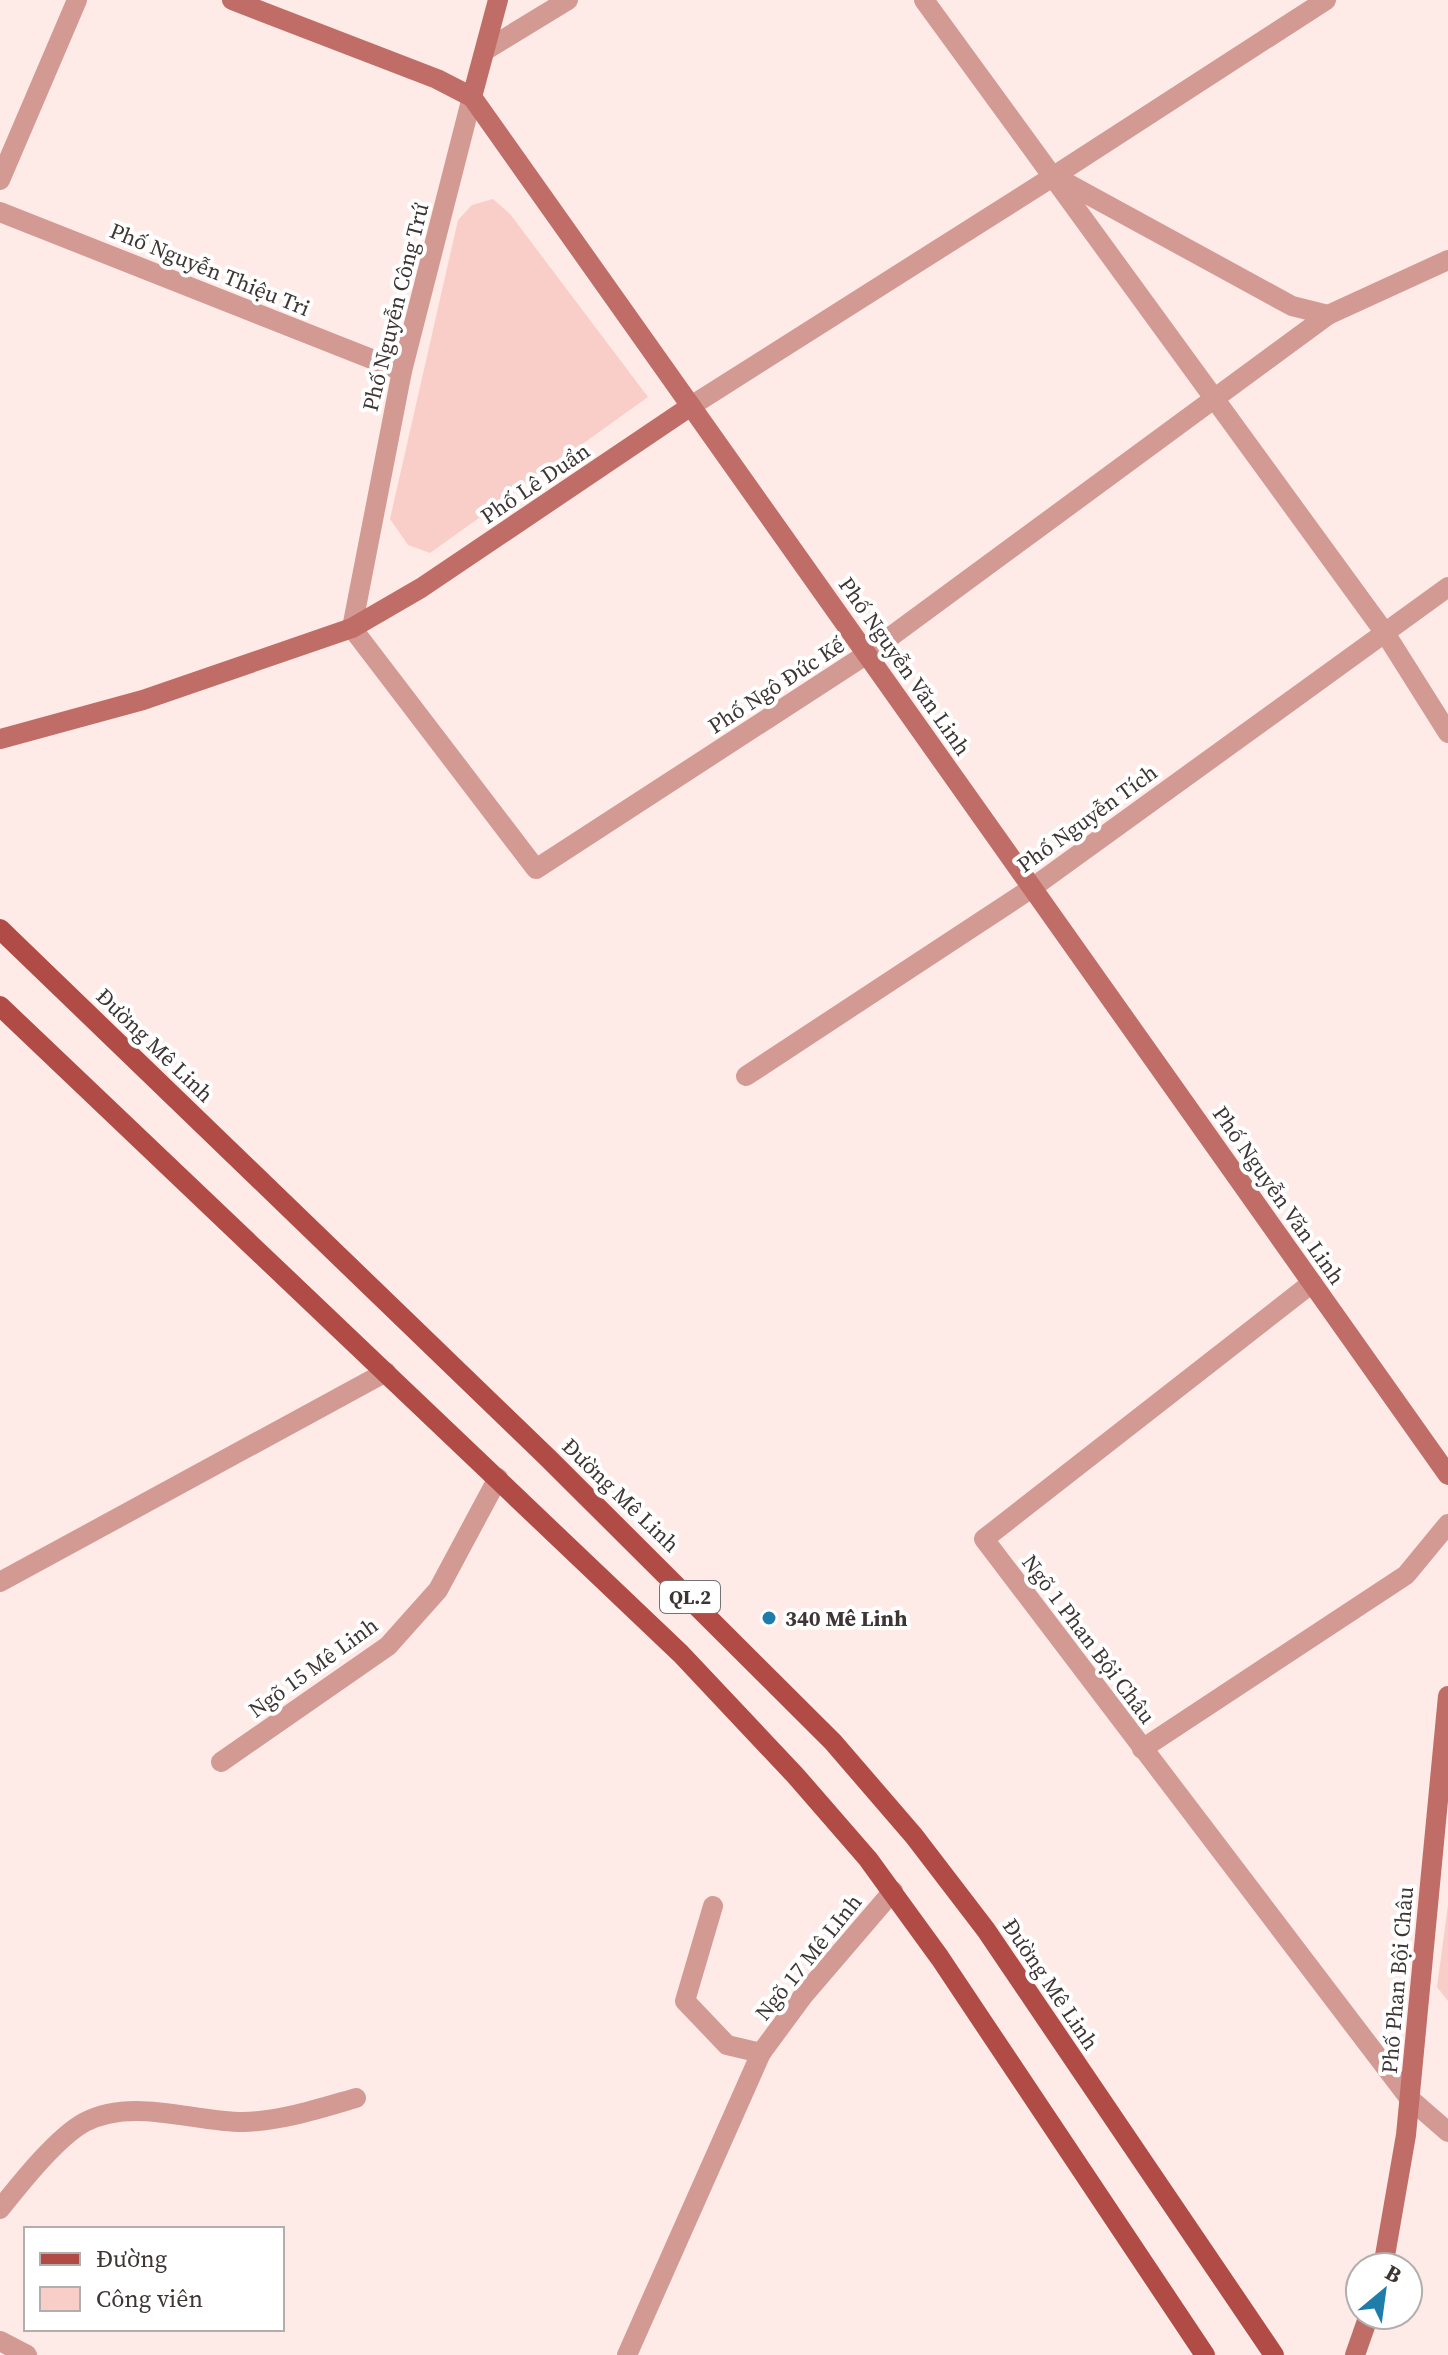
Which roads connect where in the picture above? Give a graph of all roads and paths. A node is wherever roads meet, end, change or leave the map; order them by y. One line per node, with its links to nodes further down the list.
1 (77, 0): 10 (street)
2 (232, 0): 8 (street, Phố Nguyễn Văn Linh)
3 (498, 0): 7 (street, Phố Nguyễn Công Trứ)
4 (568, 0): 7 (street)
5 (924, 0): 9 (street)
6 (1326, 0): 9 (street, Phố Lê Duẩn)
7 (486, 50): 8 (street, Phố Nguyễn Công Trứ)
8 (472, 97): 14 (street, Phố Nguyễn Công Trứ); 16 (street, Phố Nguyễn Văn Linh)
9 (1054, 176): 13 (street); 15 (street); 16 (street, Phố Lê Duẩn)
10 (0, 180)
11 (0, 212): 14 (street, Phố Nguyễn Thiệu Tri)
12 (1448, 260): 13 (street, Phố Ngô Đức Kế)
13 (1328, 315): 15 (street, Phố Ngô Đức Kế)
14 (402, 371): 18 (street, Phố Nguyễn Công Trứ)
15 (1216, 397): 19 (street); 20 (street, Phố Ngô Đức Kế)
16 (691, 406): 18 (street, Phố Lê Duẩn); 20 (street, Phố Nguyễn Văn Linh)
17 (1448, 587): 19 (street, Phố Nguyễn Tích)
18 (352, 628): 20 (street, Phố Ngô Đức Kế); 22 (street, Phố Lê Duẩn)
19 (1385, 633): 21 (street); 23 (street, Phố Nguyễn Tích)
20 (867, 654): 23 (street, Phố Nguyễn Văn Linh)
21 (1448, 733)
22 (0, 739)
23 (1032, 888): 26 (street, Phố Nguyễn Tích); 27 (street, Phố Nguyễn Văn Linh)
24 (0, 929): 49 (main road, Đường Mê Linh / QL.2)
25 (0, 1006): 28 (main road, QL.2)
26 (746, 1076)
27 (1312, 1283): 29 (street, Phố Nguyễn Văn Linh); 34 (street, Ngõ 1 Phan Bội Châu)
28 (386, 1372): 30 (main road, QL.2); 32 (street)
29 (1448, 1475)
30 (498, 1478): 35 (street, Ngõ 15 Mê Linh); 36 (main road, QL.2)
31 (1448, 1524): 34 (street)
32 (0, 1582)
33 (1448, 1705): 40 (street, Phố Phan Bội Châu)
34 (1142, 1749): 40 (street, Ngõ 1 Phan Bội Châu)
35 (221, 1762)
36 (893, 1891): 38 (street, Ngõ 17 Mê LInh); 48 (main road, QL.2)
37 (713, 1906): 38 (street)
38 (761, 2053): 47 (street, Ngõ 17 Mê LInh)
39 (356, 2098): 42 (street)
40 (1409, 2098): 41 (street, Ngõ 1 Phan Bội Châu); 43 (street, Phố Phan Bội Châu)
41 (1448, 2132)
42 (0, 2209)
43 (1385, 2251)
44 (1363, 2331): 50 (street)
45 (0, 2341): 46 (street)
46 (27, 2355)
47 (627, 2355)
48 (1205, 2355)
49 (1274, 2355)
50 (1355, 2355)

